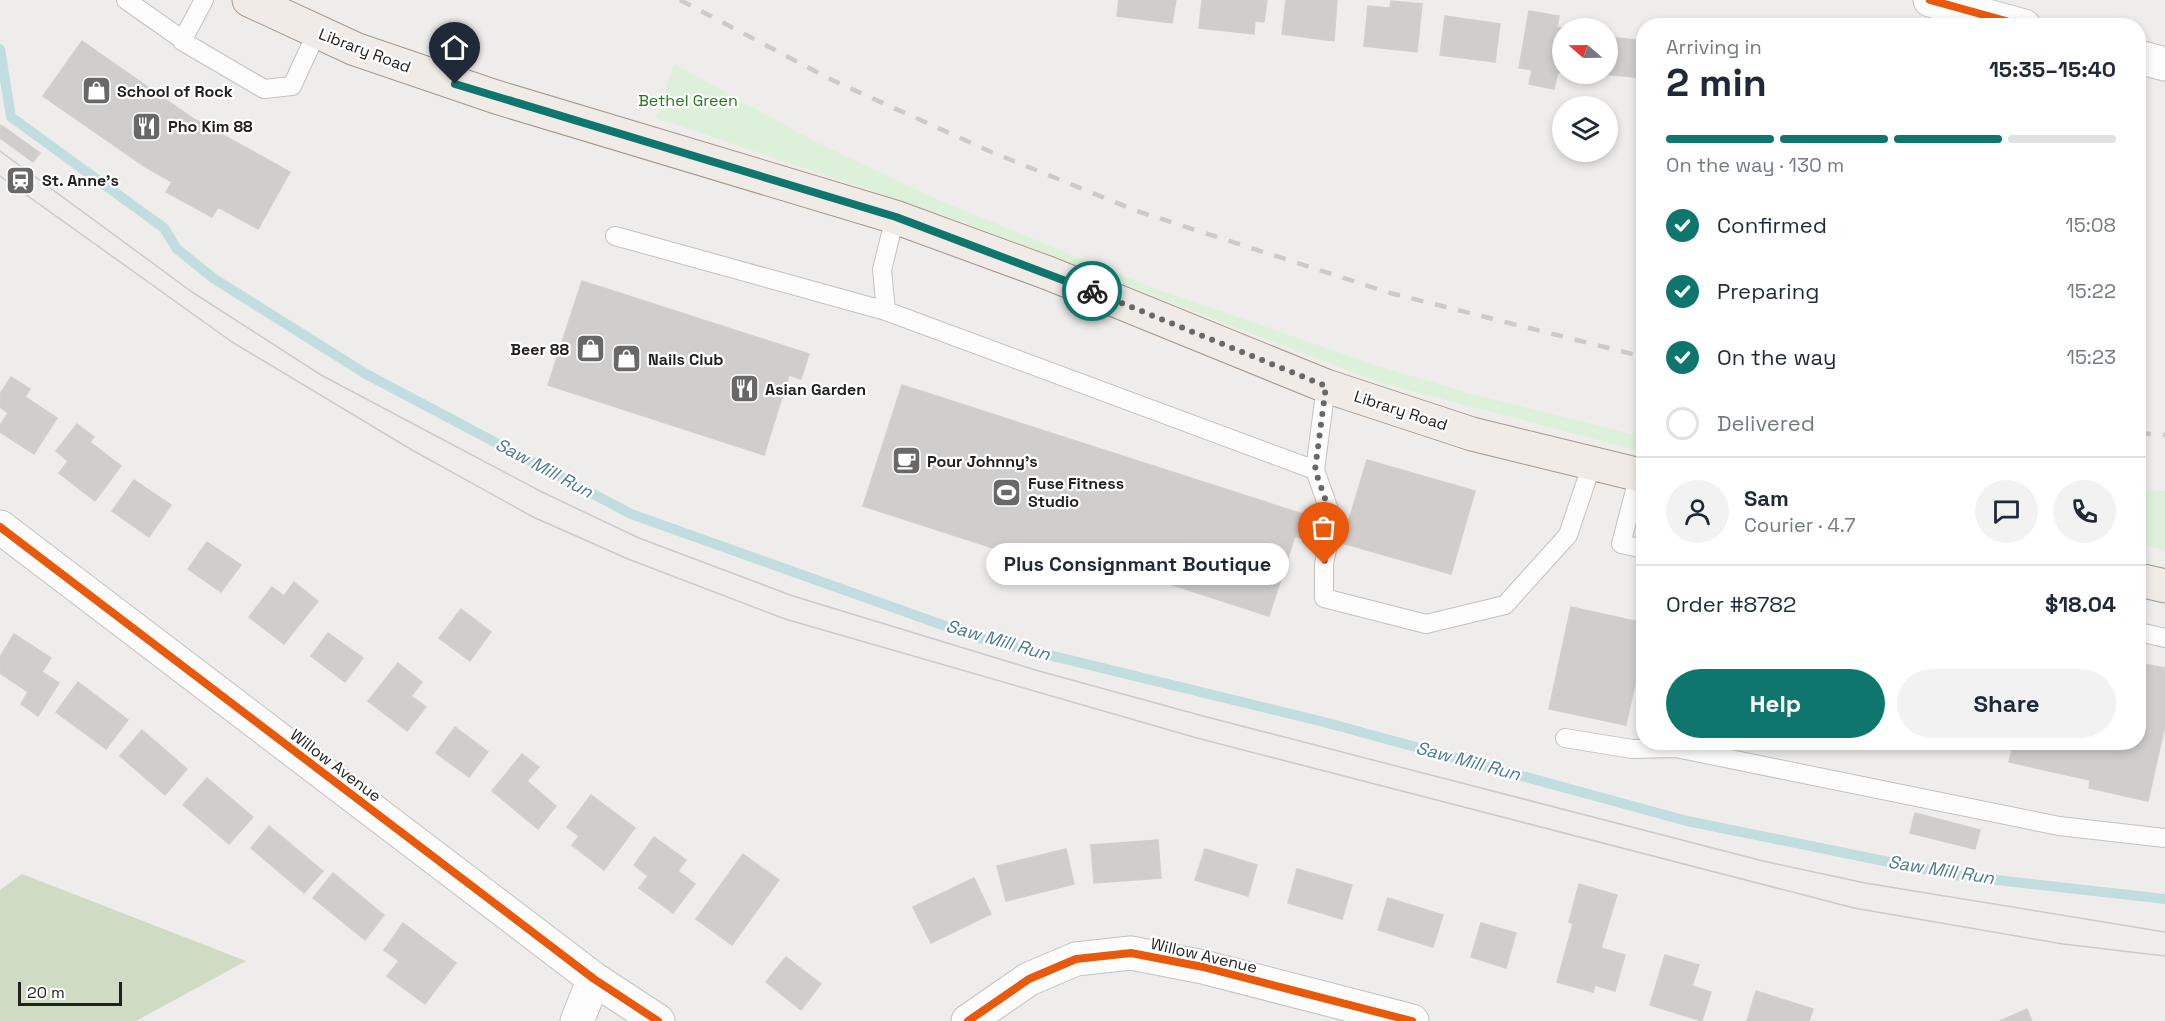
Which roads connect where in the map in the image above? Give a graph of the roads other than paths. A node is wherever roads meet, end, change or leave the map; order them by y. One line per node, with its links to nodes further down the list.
1 (126, 0): 7 (lane)
2 (204, 0): 7 (lane)
3 (249, 0): 6 (main road, Library Road)
4 (1930, 0): 5 (street)
5 (1995, 18)
6 (317, 32): 7 (lane); 10 (main road, Library Road)
7 (183, 40)
8 (2146, 59): 9 (street)
9 (2165, 64)
10 (896, 217): 12 (lane); 13 (main road, Library Road)
11 (615, 236): 12 (lane)
12 (886, 311): 15 (lane)
13 (1326, 386): 14 (main road, Library Road); 15 (lane)
14 (1593, 464): 15 (lane); 16 (main road, Library Road)
15 (1315, 470)
16 (1636, 475)
17 (1636, 496): 19 (lane)
18 (0, 526): 28 (street, Willow Avenue)
19 (1636, 547)
20 (2146, 582): 21 (main road)
21 (2165, 586)
22 (2146, 634): 23 (lane)
23 (2165, 638)
24 (1565, 738): 25 (lane)
25 (1636, 748)
26 (1686, 750): 27 (lane)
27 (2165, 838)
28 (594, 979): 29 (street); 30 (street, Willow Avenue)
29 (577, 1021)
30 (658, 1021)
31 (968, 1021): 32 (street, Willow Avenue)
32 (1412, 1021)

